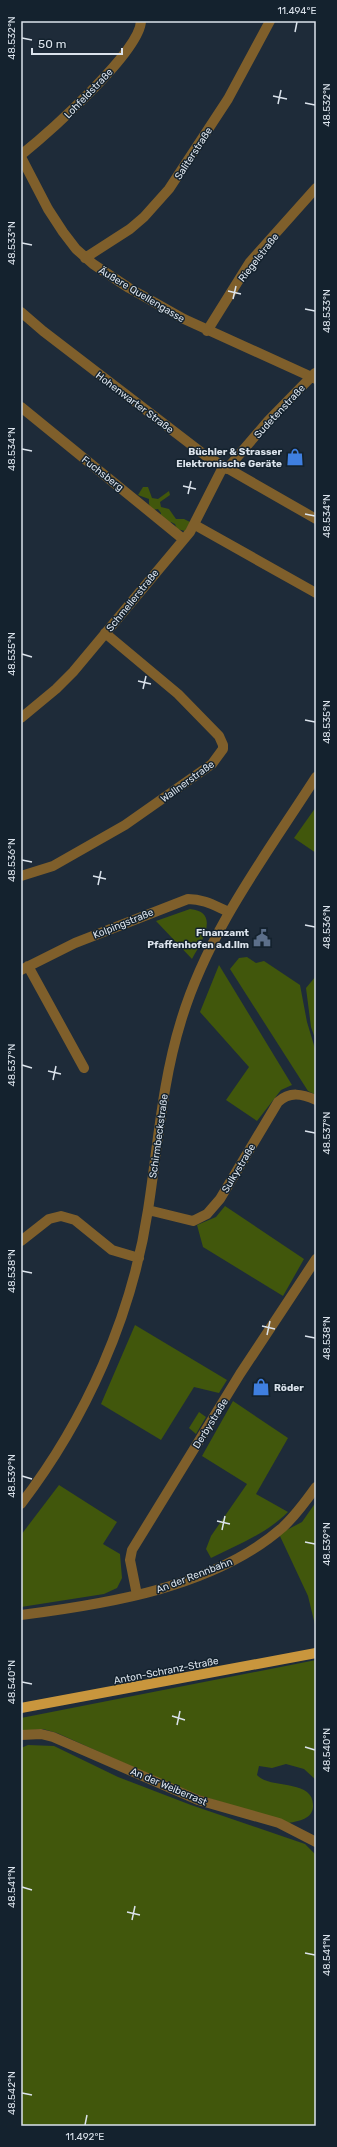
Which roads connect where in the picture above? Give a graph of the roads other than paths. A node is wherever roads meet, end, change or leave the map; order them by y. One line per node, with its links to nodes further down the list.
1 (141, 21): 3 (street, Lohfeldstraße)
2 (270, 21): 5 (street, Saliterstraße)
3 (21, 156): 5 (street, Äußere Quellengasse)
4 (316, 188): 7 (street, Riegelstraße)
5 (85, 258): 7 (street, Äußere Quellengasse)
6 (21, 312): 10 (street, Hohenwarter Straße)
7 (207, 331): 8 (street, Äußere Quellengasse)
8 (314, 376): 10 (street, Sudetenstraße)
9 (21, 407): 13 (street, Fuchsberg)
10 (225, 468): 11 (street, Hohenwarter Straße); 12 (street, Schmellerstraße)
11 (316, 519)
12 (194, 525): 13 (street, Schmellerstraße); 14 (street)
13 (183, 539): 15 (street, Schmellerstraße)
14 (316, 593)
15 (105, 633): 16 (street, Schmellerstraße); 18 (street, Wallnerstraße)
16 (21, 718)
17 (316, 777): 19 (street, Schirmbeckstraße)
18 (21, 876)
19 (229, 912): 20 (street, Kolpingstraße); 23 (street, Schirmbeckstraße)
20 (25, 968): 21 (street)
21 (84, 1068)
22 (316, 1100): 23 (street, Sulkystraße)
23 (148, 1210): 25 (street, Schirmbeckstraße)
24 (21, 1241): 25 (street)
25 (139, 1258): 28 (street, Schirmbeckstraße)
26 (316, 1259): 29 (street, Derbystraße)
27 (316, 1487): 29 (street, An der Rennbahn)
28 (21, 1504)
29 (137, 1595): 30 (street, An der Rennbahn)
30 (21, 1615)
31 (316, 1653): 32 (main road, Anton-Schranz-Straße)
32 (21, 1708)
33 (21, 1735): 34 (street, An der Weiberrast)
34 (316, 1842)

